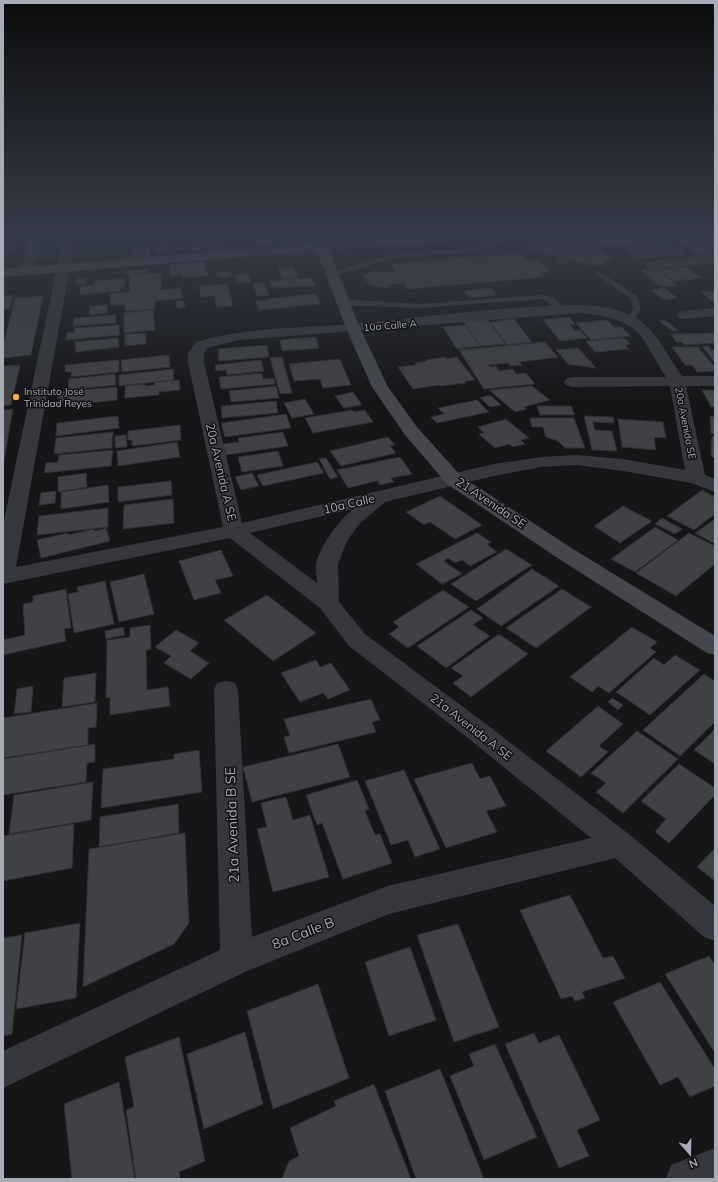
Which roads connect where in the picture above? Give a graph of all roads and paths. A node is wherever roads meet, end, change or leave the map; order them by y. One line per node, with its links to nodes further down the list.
1 (59, 288): 19 (street)
2 (337, 288): 4 (street, 21 Avenida SE)
3 (620, 288): 8 (lane)
4 (343, 303): 5 (lane); 9 (street, 21 Avenida SE)
5 (561, 310): 8 (street, 10a Calle A); 9 (street, 10a Calle A)
6 (715, 312): 7 (street)
7 (684, 315)
8 (627, 318): 11 (street, 20a Avenida SE)
9 (353, 328): 10 (street, 10a Calle A); 15 (street, 21 Avenida SE)
10 (201, 345): 18 (street, 20a Avenida A SE)
11 (677, 381): 12 (street); 13 (street); 14 (street, 20a Avenida SE)
12 (715, 381)
13 (572, 382)
14 (696, 478): 15 (street, 10a Calle); 16 (street)
15 (454, 480): 17 (street, 10a Calle); 21 (street, 21 Avenida SE)
16 (715, 486)
17 (379, 498): 18 (street, 10a Calle); 20 (street)
18 (234, 531): 19 (street, 10a Calle); 20 (street, 20a Avenida A SE)
19 (3, 577)
20 (328, 603): 23 (street, 21a Avenida A SE)
21 (715, 647)
22 (226, 690): 25 (street, 21a Avenida B SE)
23 (620, 844): 24 (street, 21a Avenida A SE); 25 (street, 8a Calle B)
24 (715, 926)
25 (237, 959): 26 (street, 8a Calle B)
26 (3, 1070)
27 (715, 1167): 28 (street)
28 (685, 1179)

